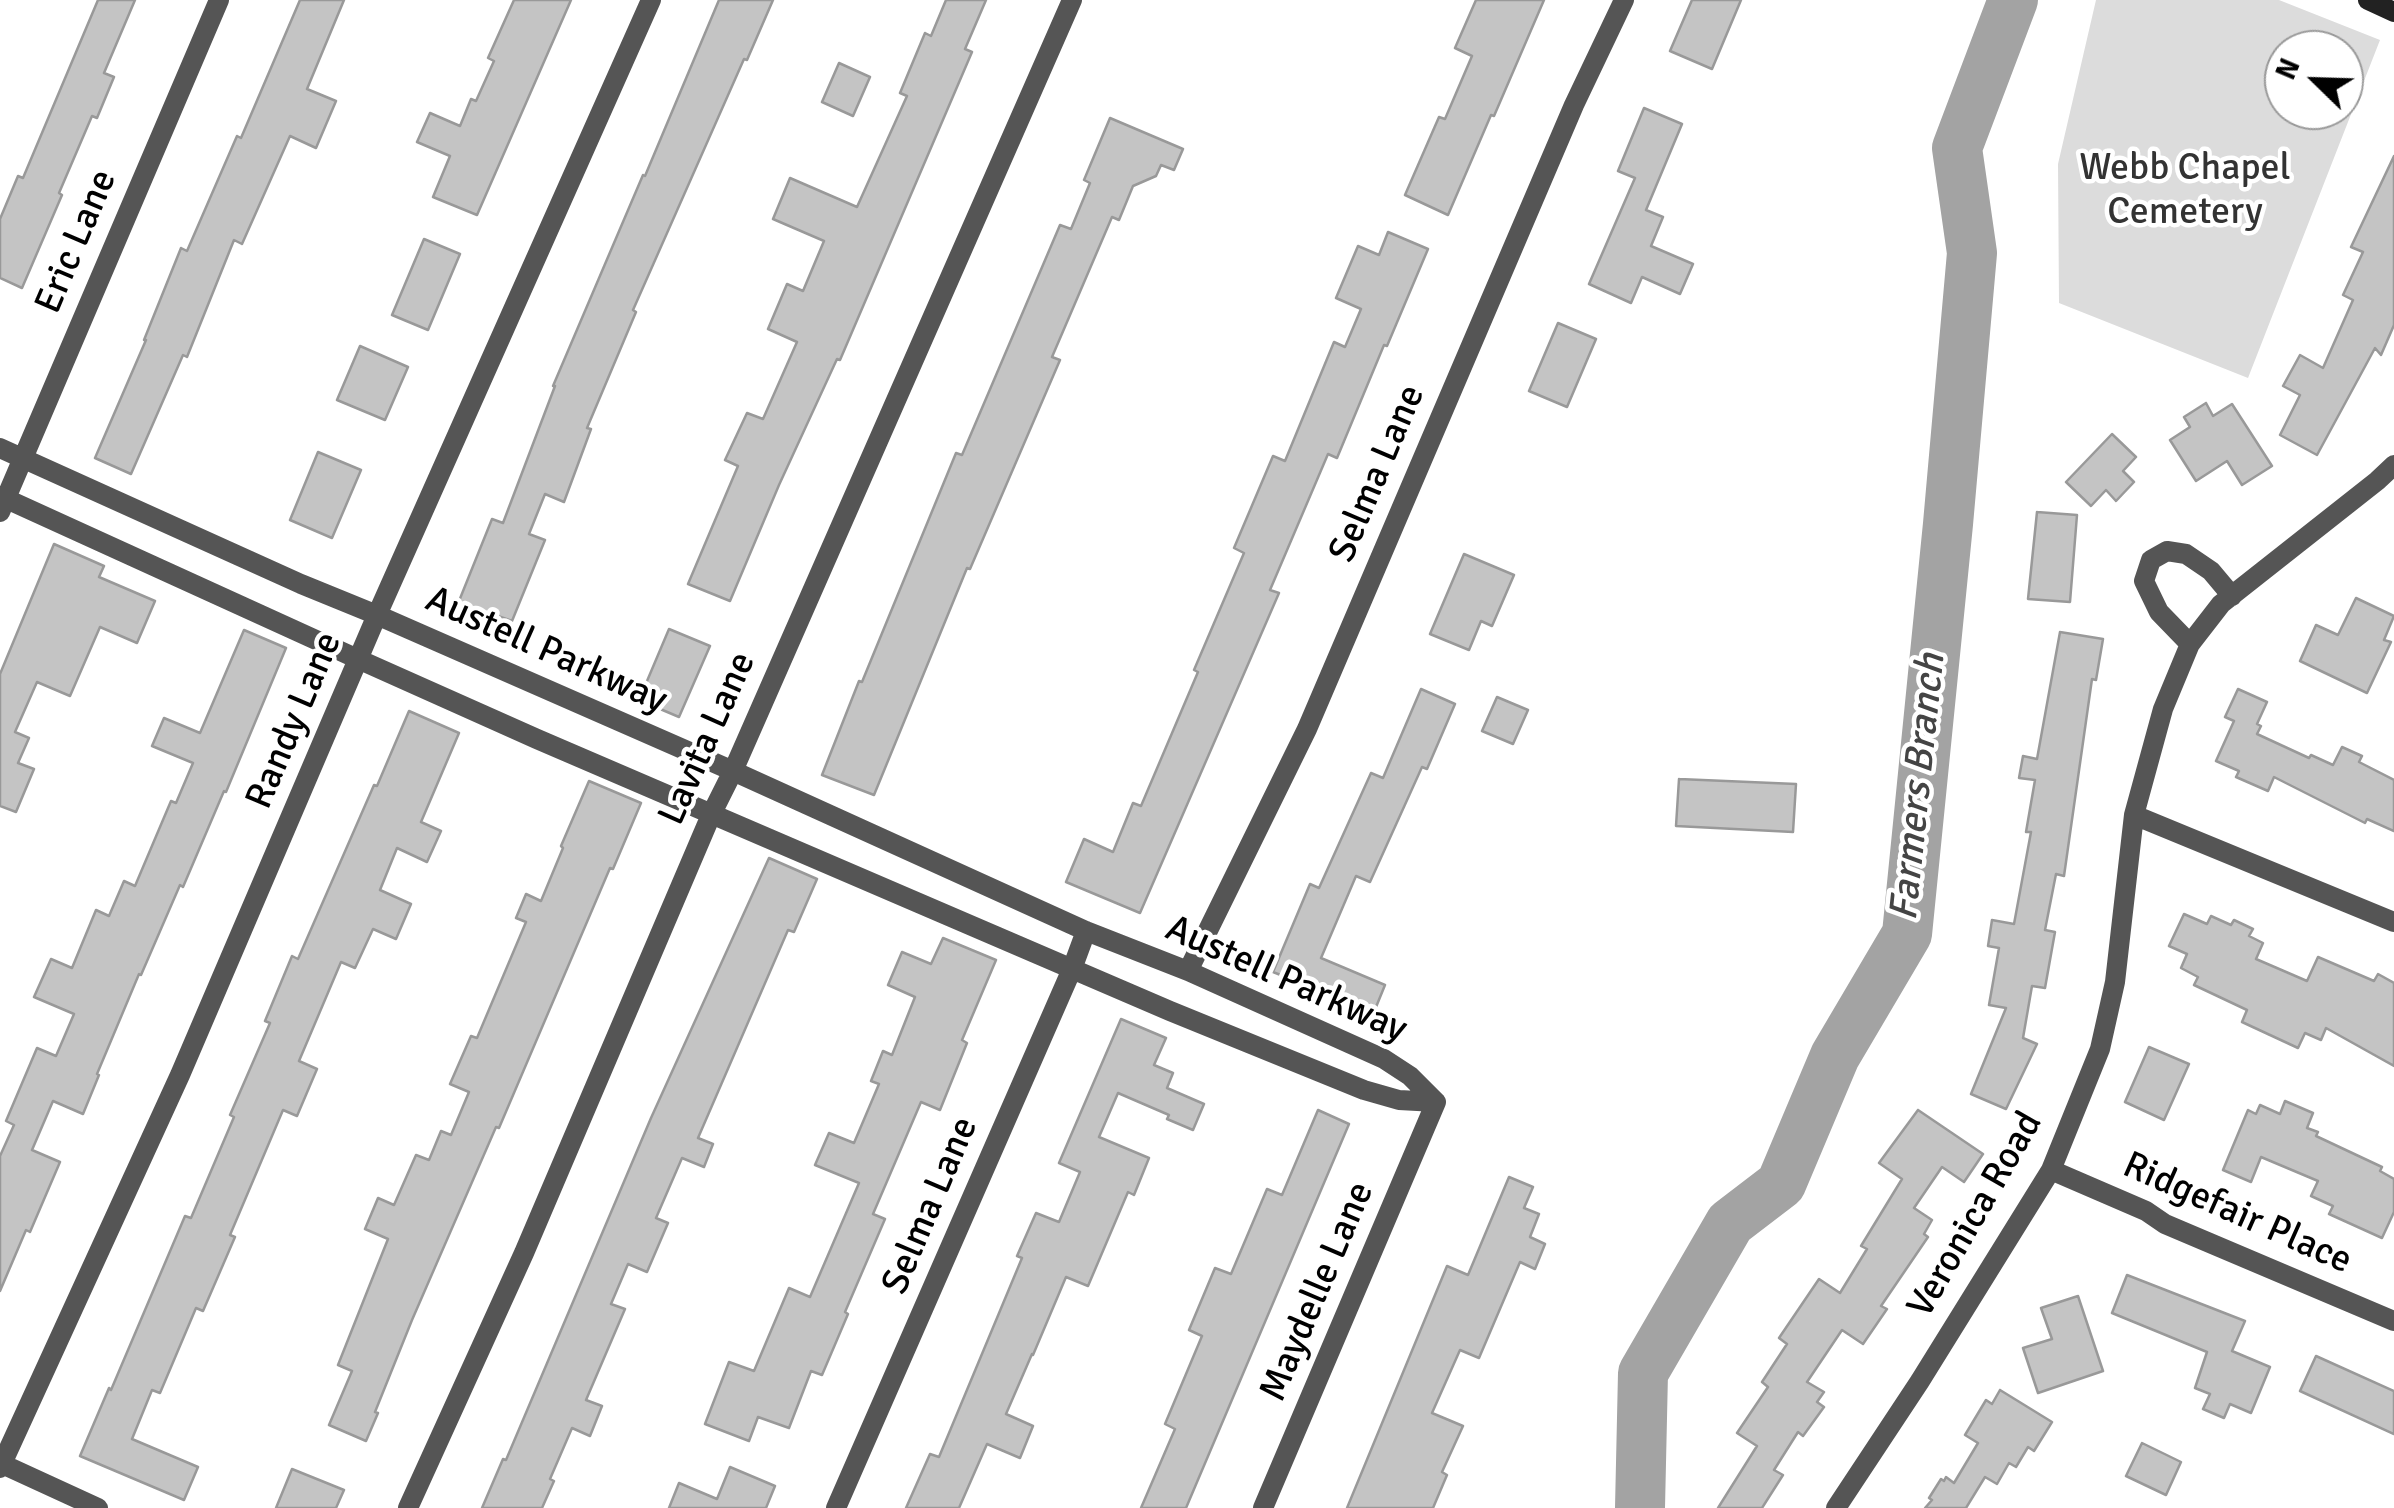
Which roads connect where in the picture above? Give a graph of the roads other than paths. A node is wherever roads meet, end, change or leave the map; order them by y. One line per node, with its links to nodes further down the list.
1 (219, 0): 6 (street, Eric Lane)
2 (650, 0): 10 (street, Randy Lane)
3 (1072, 0): 13 (street, Lavita Lane)
4 (1624, 0): 19 (street, Selma Lane)
5 (0, 448): 6 (street, Austell Parkway)
6 (23, 458): 8 (street, Eric Lane); 10 (street, Austell Parkway)
7 (2394, 465): 9 (street, Veronica Road)
8 (2, 502): 12 (street, Austell Parkway)
9 (2232, 596): 11 (street, Veronica Road); 11 (street)
10 (378, 615): 12 (street, Randy Lane); 13 (street, Austell Parkway)
11 (2190, 644): 15 (street, Veronica Road)
12 (360, 660): 14 (street, Austell Parkway); 23 (street, Randy Lane)
13 (733, 771): 14 (street, Lavita Lane); 17 (street, Austell Parkway)
14 (711, 815): 18 (street, Austell Parkway); 25 (street, Lavita Lane)
15 (2134, 815): 16 (street); 21 (street, Veronica Road)
16 (2394, 922)
17 (1086, 931): 18 (street, Selma Lane); 19 (street, Austell Parkway)
18 (1072, 969): 20 (street, Austell Parkway); 26 (street, Selma Lane)
19 (1188, 971): 20 (street, Austell Parkway)
20 (1436, 1102): 27 (street, Maydelle Lane)
21 (2051, 1170): 22 (street, Ridgefair Place); 28 (street, Veronica Road)
22 (2394, 1321)
23 (1, 1465): 24 (street)
24 (98, 1508)
25 (408, 1508)
26 (836, 1508)
27 (1263, 1508)
28 (1836, 1508)

